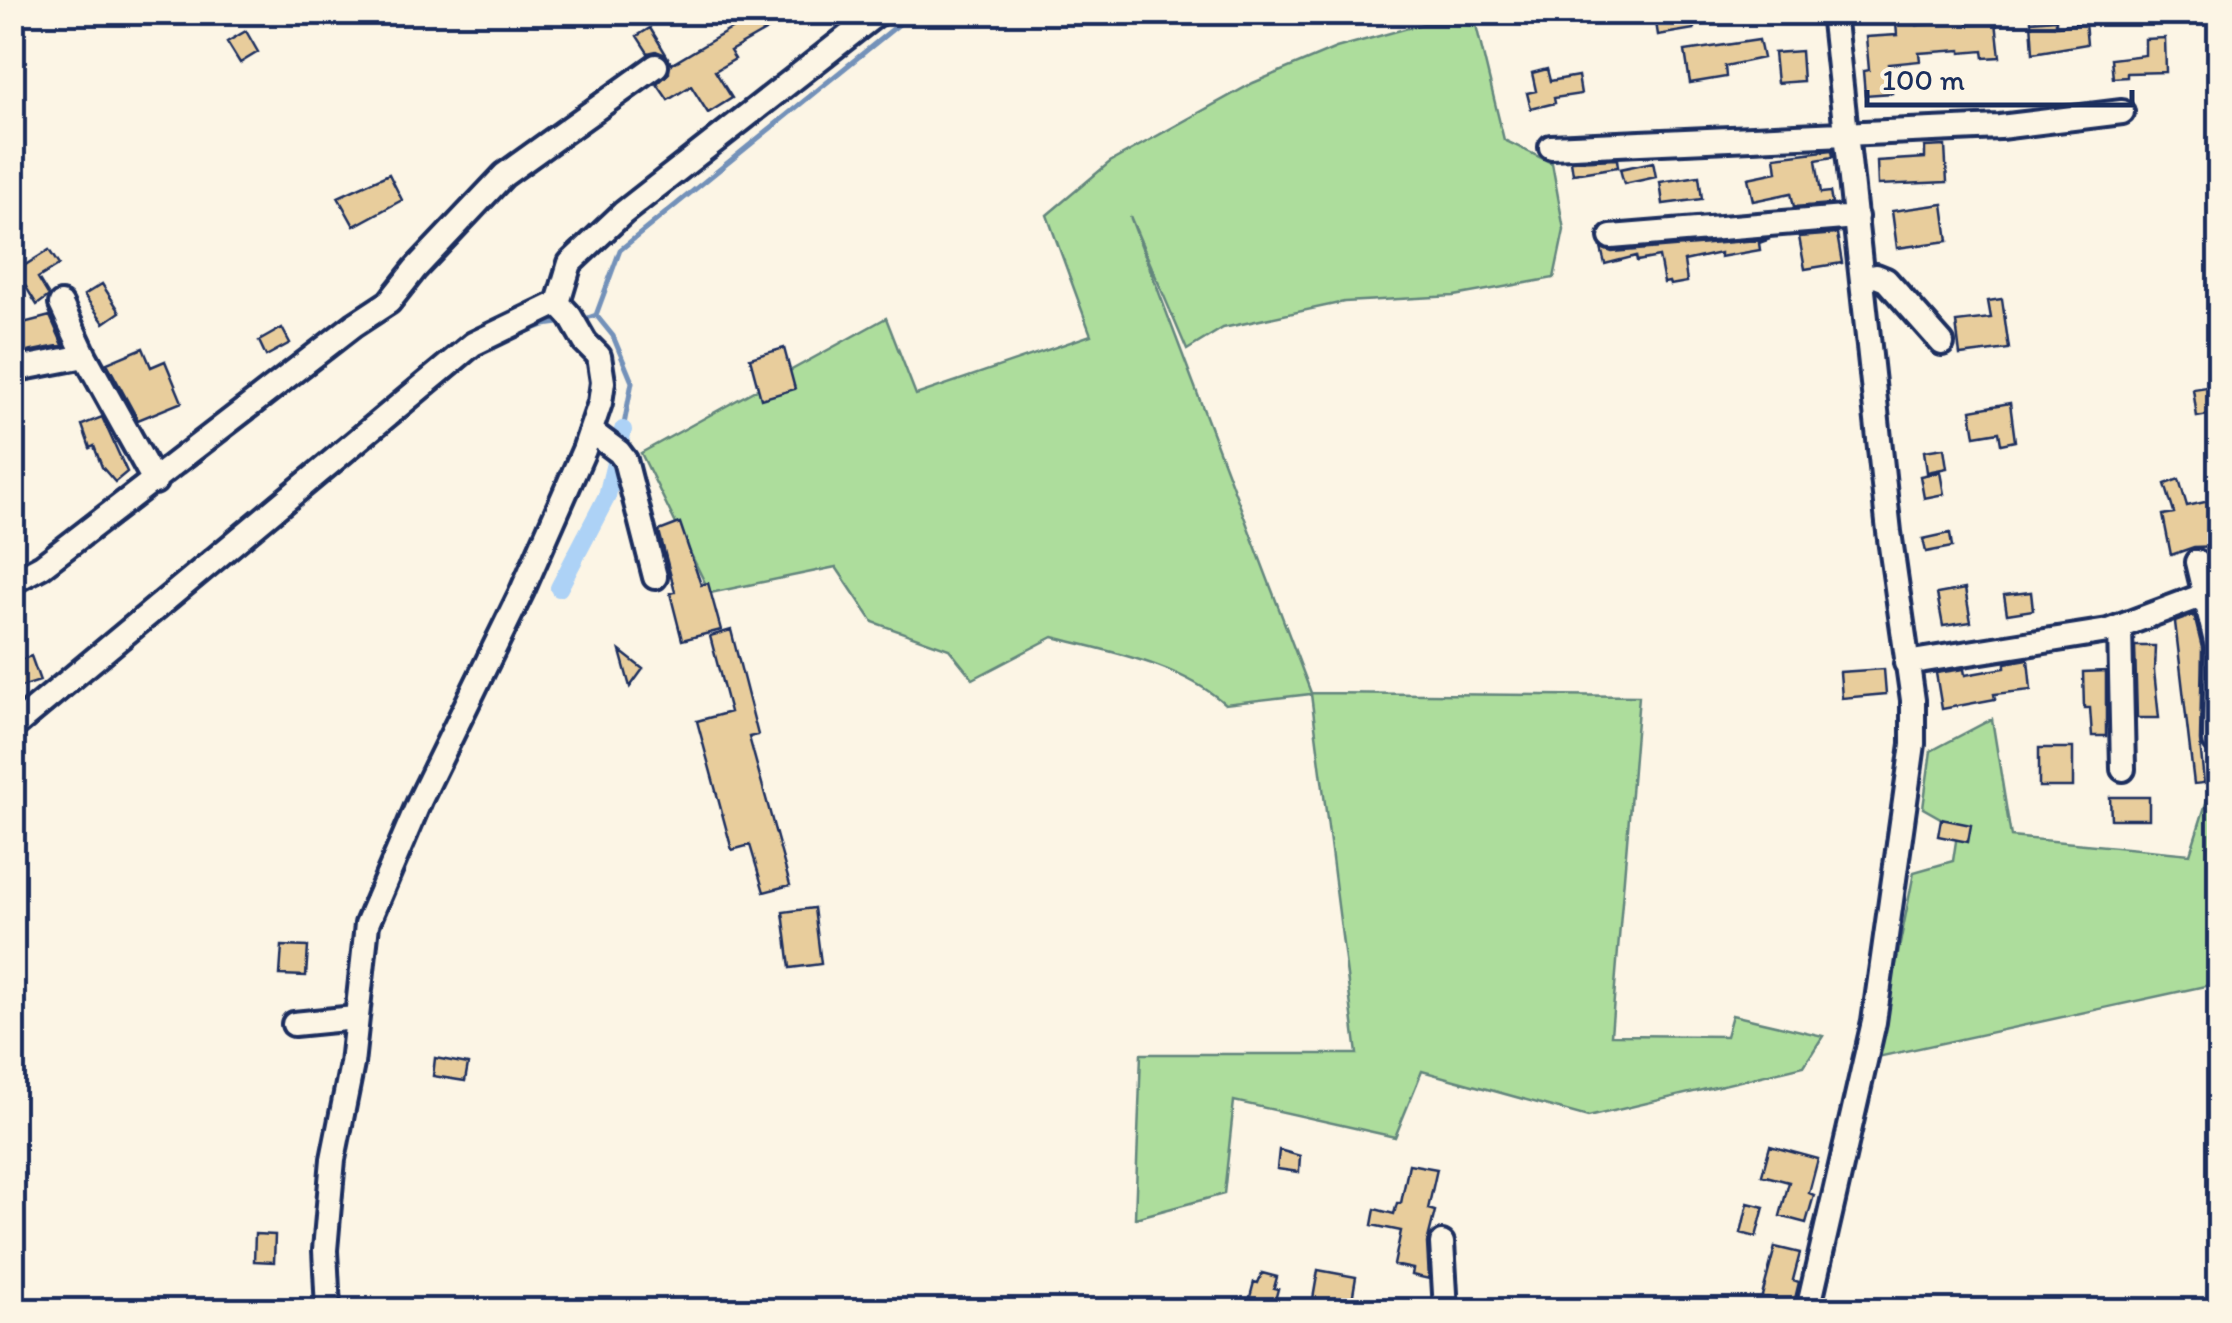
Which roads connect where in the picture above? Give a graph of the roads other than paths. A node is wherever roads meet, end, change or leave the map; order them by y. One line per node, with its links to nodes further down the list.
1 (879, 12): 11 (street)
2 (1834, 12): 5 (street)
3 (656, 66): 16 (street)
4 (2122, 112): 5 (street)
5 (1845, 136): 6 (street); 7 (street)
6 (1551, 147)
7 (1856, 217): 8 (street); 9 (street)
8 (1611, 237)
9 (1864, 278): 12 (street); 22 (street)
10 (61, 304): 13 (street)
11 (564, 310): 15 (street); 23 (street)
12 (1942, 343)
13 (85, 356): 14 (street); 16 (street)
14 (12, 370)
15 (594, 433): 18 (street); 26 (street)
16 (155, 482): 19 (street)
17 (2197, 562): 20 (street)
18 (656, 577)
19 (12, 582)
20 (2213, 592): 21 (street); 24 (street)
21 (2120, 627): 22 (street); 25 (street)
22 (1906, 663): 31 (street)
23 (12, 728)
24 (2215, 740)
25 (2123, 769)
26 (356, 1018): 27 (street); 29 (street)
27 (294, 1024)
28 (1442, 1243): 30 (street)
29 (328, 1310)
30 (1446, 1310)
31 (1808, 1310)

